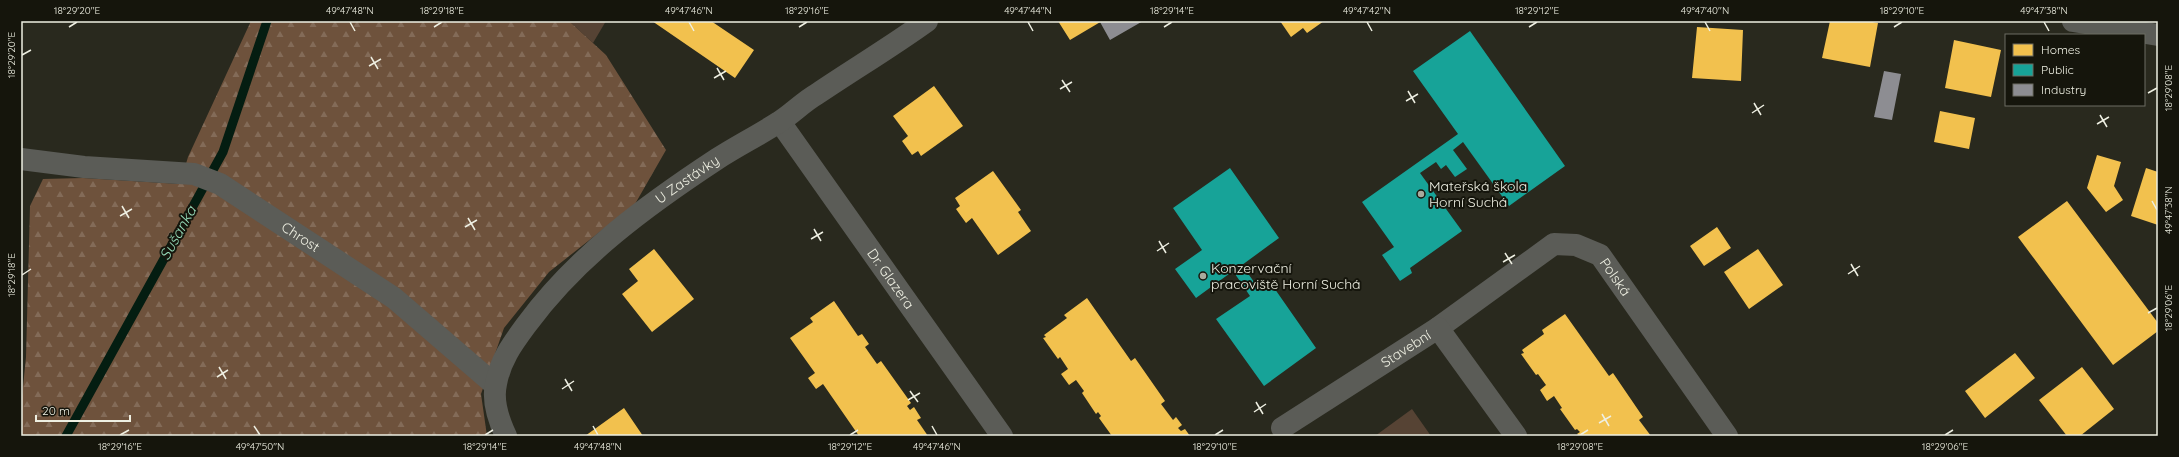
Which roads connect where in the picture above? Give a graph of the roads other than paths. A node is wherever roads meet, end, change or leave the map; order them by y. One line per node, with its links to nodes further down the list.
1 (927, 21): 4 (street, U Zastávky)
2 (2073, 21): 3 (street)
3 (2158, 35)
4 (780, 122): 7 (street, U Zastávky); 10 (street, Dr. Glazera)
5 (21, 159): 7 (street, Chrost)
6 (1438, 328): 8 (street, Stavební); 11 (street, Stavební); 12 (street, Polská)
7 (495, 386): 9 (street)
8 (1282, 428)
9 (506, 436)
10 (1002, 436)
11 (1516, 436)
12 (1727, 436)

